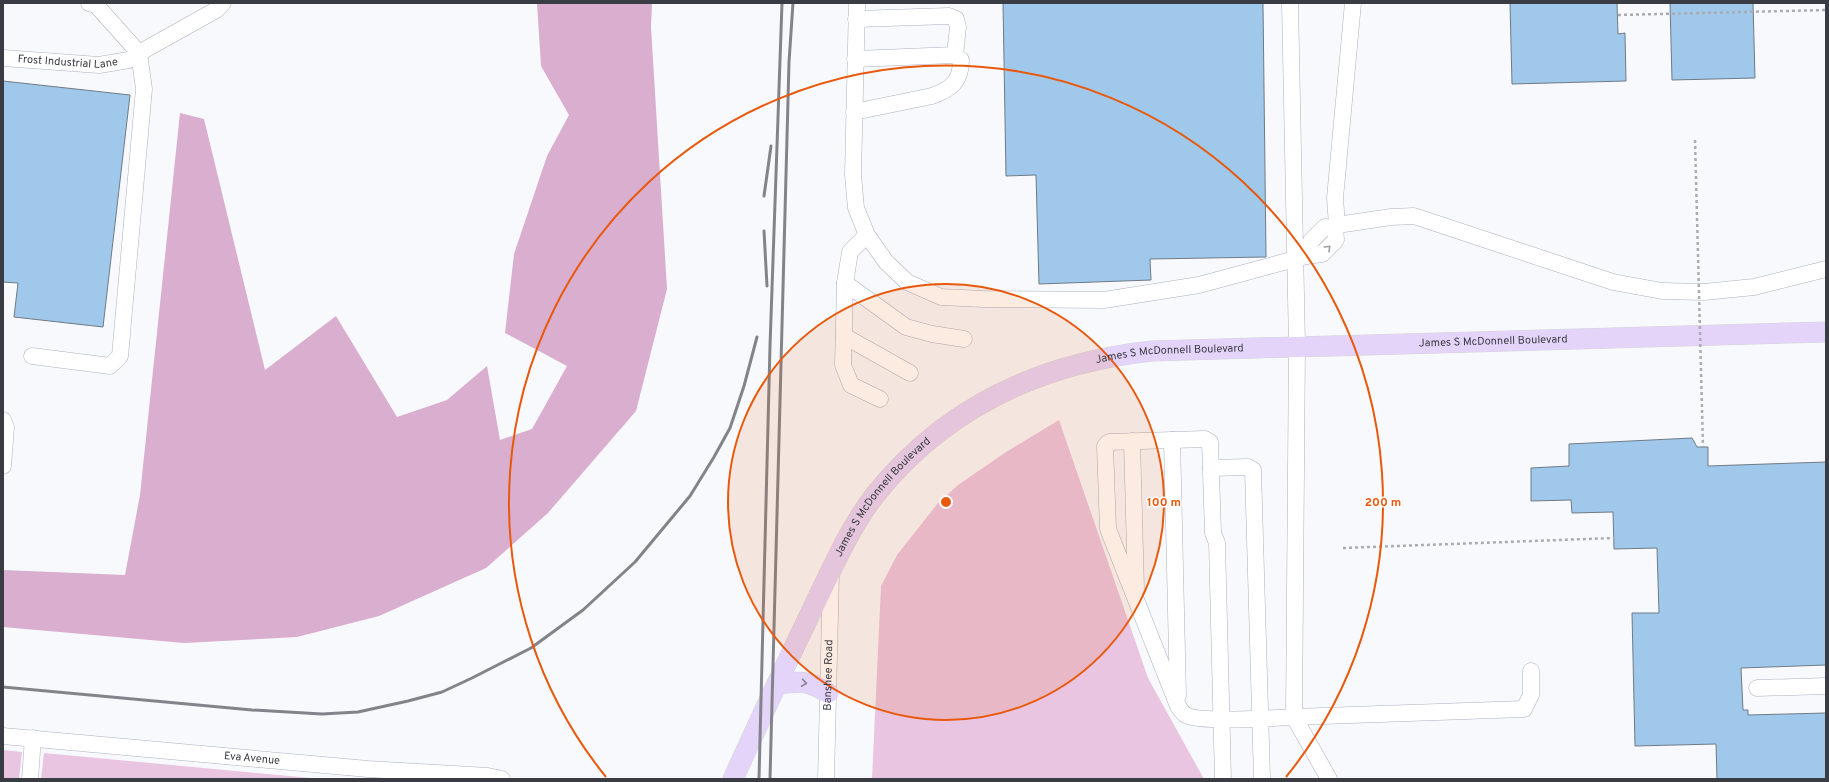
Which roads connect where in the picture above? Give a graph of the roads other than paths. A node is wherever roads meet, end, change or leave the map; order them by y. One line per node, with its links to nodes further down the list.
1 (88, 3): 7 (street)
2 (857, 3): 6 (street)
3 (1290, 3): 14 (street)
4 (1353, 3): 12 (street)
5 (219, 7): 7 (street, Frost Industrial Lane)
6 (856, 19): 8 (street); 10 (street)
7 (139, 53): 9 (street, Frost Industrial Lane); 21 (street)
8 (955, 55): 10 (street); 11 (street)
9 (3, 58)
10 (855, 59): 11 (street)
11 (854, 112): 13 (street)
12 (1336, 226): 14 (street); 15 (street)
13 (866, 235): 14 (street); 16 (street)
14 (1301, 257): 20 (street)
15 (1826, 269)
16 (845, 283): 18 (street); 19 (street)
17 (1826, 332): 20 (main road, James S McDonnell Boulevard)
18 (844, 336): 22 (street); 23 (street)
19 (964, 340)
20 (1297, 346): 29 (main road, James S McDonnell Boulevard); 37 (street)
21 (32, 356)
22 (910, 373)
23 (880, 399)
24 (3, 420): 27 (street)
25 (1172, 440): 26 (street); 28 (street); 36 (street)
26 (1132, 441): 30 (street); 30 (street)
27 (3, 466)
28 (1212, 468): 38 (street); 39 (street)
29 (831, 571): 32 (main road, James S McDonnell Boulevard); 35 (street, Banshee Road)
30 (1136, 601): 36 (street)
31 (1531, 671): 37 (street)
32 (777, 684): 35 (main road, one-way to 35); 44 (main road, James S McDonnell Boulevard)
33 (1826, 686): 34 (street)
34 (1757, 688)
35 (828, 693): 45 (street, Banshee Road)
36 (1178, 706): 39 (street)
37 (1294, 717): 38 (street); 48 (street)
38 (1260, 718): 39 (street); 47 (street)
39 (1221, 719): 46 (street)
40 (3, 736): 41 (street, Eva Avenue)
41 (33, 738): 42 (street); 43 (street, Eva Avenue)
42 (30, 779)
43 (502, 779)
44 (733, 779)
45 (826, 779)
46 (1223, 779)
47 (1262, 779)
48 (1329, 779)

